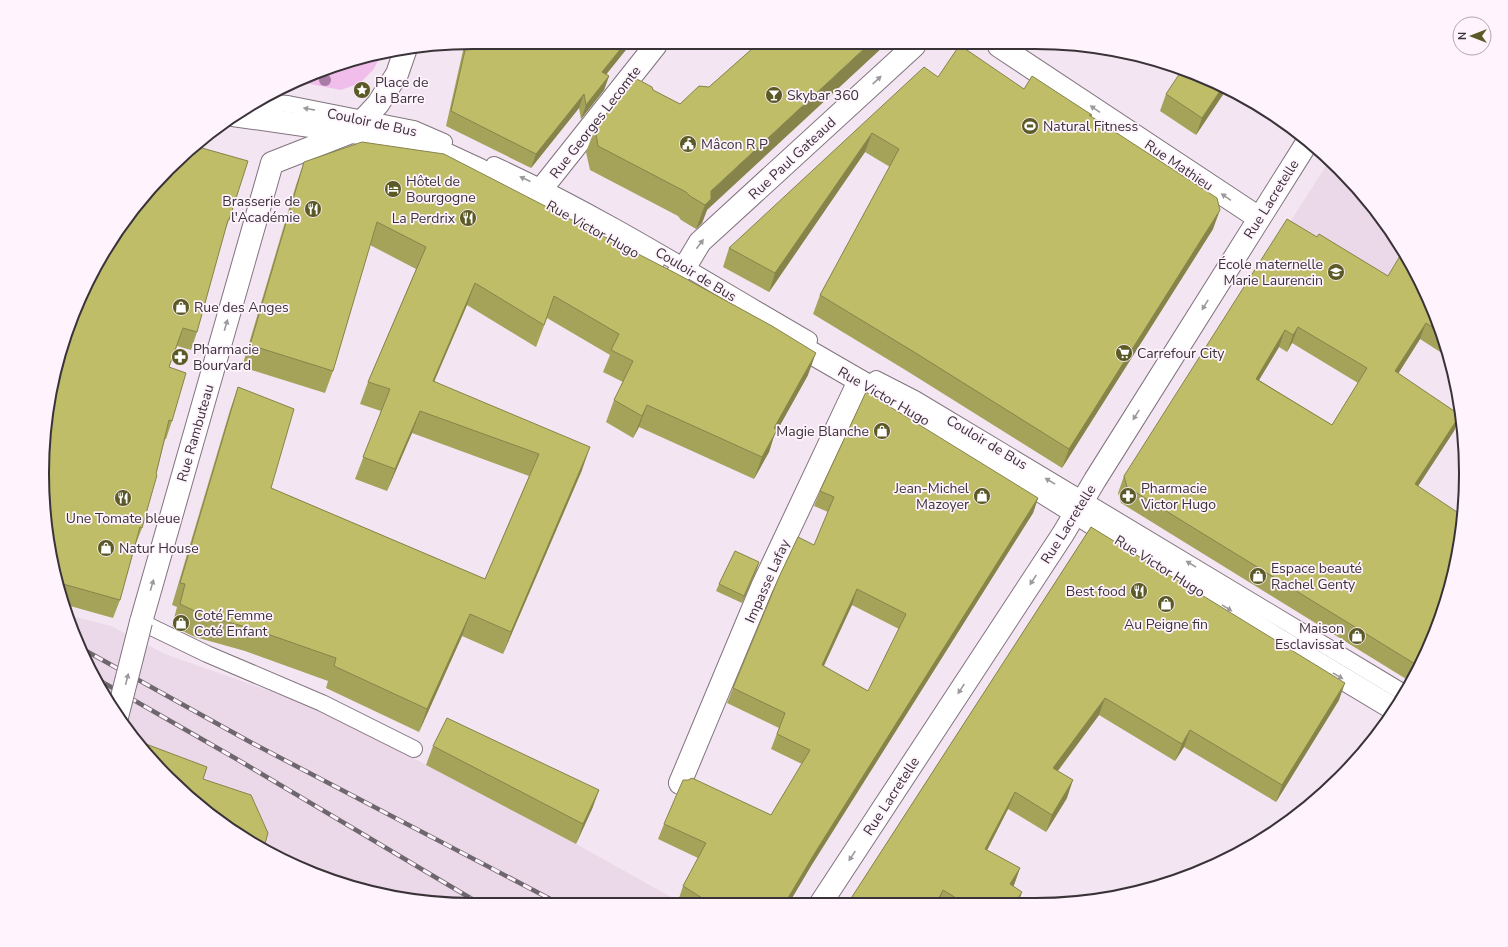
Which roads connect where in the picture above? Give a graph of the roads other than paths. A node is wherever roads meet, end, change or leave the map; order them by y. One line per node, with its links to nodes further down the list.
1 (653, 49): 9 (street, Rue Georges Lecomte)
2 (911, 49): 11 (street, Rue Paul Gateaud, one-way to 2)
3 (1004, 49): 10 (street, Rue Mathieu, one-way to 3)
4 (404, 55): 7 (street)
5 (268, 103): 7 (lane, Couloir de Bus, one-way to 5)
6 (246, 116): 7 (street, Rue Victor Hugo)
7 (358, 126): 9 (street, Rue Victor Hugo); 14 (street, Rue Rambuteau, one-way to 7)
8 (1305, 146): 10 (street, Rue Lacretelle)
9 (539, 192): 11 (street, Rue Victor Hugo)
10 (1259, 218): 13 (street, Rue Lacretelle, one-way to 13)
11 (681, 271): 12 (street, Rue Victor Hugo); 13 (lane, Couloir de Bus, one-way to 11)
12 (859, 381): 13 (street, Rue Victor Hugo); 19 (street, Impasse Lafay)
13 (1080, 506): 15 (lane, Couloir de Bus, one-way to 13); 16 (street, Rue Victor Hugo, one-way to 16); 20 (street, Rue Lacretelle, one-way to 20)
14 (141, 622): 17 (street, Rue Rambuteau, one-way to 14, bridge); 18 (lane)
15 (1399, 690)
16 (1389, 706)
17 (120, 707)
18 (414, 749)
19 (680, 783)
20 (824, 898)

